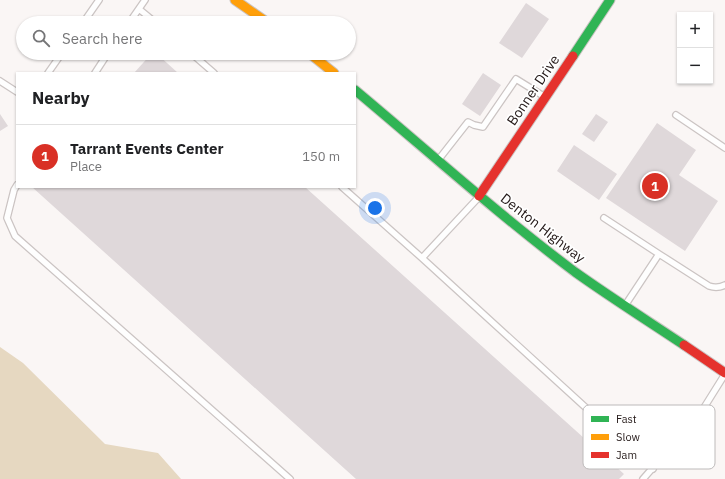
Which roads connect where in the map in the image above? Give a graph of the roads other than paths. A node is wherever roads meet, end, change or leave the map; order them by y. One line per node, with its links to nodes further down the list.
1 (99, 0): 6 (lane)
2 (145, 0): 5 (lane)
3 (235, 0): 9 (main road)
4 (610, 0): 21 (main road, Bonner Drive)
5 (139, 8): 7 (lane); 8 (lane)
6 (88, 16)
7 (134, 16)
8 (148, 16)
9 (258, 16)
10 (57, 60): 14 (lane)
11 (103, 60): 15 (lane)
12 (198, 60): 16 (lane)
13 (318, 60): 17 (main road)
14 (49, 72)
15 (96, 72)
16 (213, 72)
17 (333, 72)
18 (0, 81): 19 (lane)
19 (16, 91)
20 (356, 91): 24 (main road, Denton Highway)
21 (545, 97): 24 (lane); 27 (main road, Bonner Drive)
22 (676, 115): 23 (lane)
23 (725, 148)
24 (438, 160): 27 (main road, Denton Highway)
25 (16, 187): 37 (lane)
26 (343, 188): 30 (lane)
27 (479, 196): 30 (lane); 32 (main road, Denton Highway)
28 (604, 218): 29 (lane)
29 (659, 254): 31 (lane); 32 (lane)
30 (422, 258): 34 (lane)
31 (725, 284)
32 (625, 306): 33 (main road, Denton Highway)
33 (725, 374): 35 (lane)
34 (583, 405)
35 (706, 405)
36 (653, 469): 38 (lane)
37 (290, 479)
38 (644, 479)

